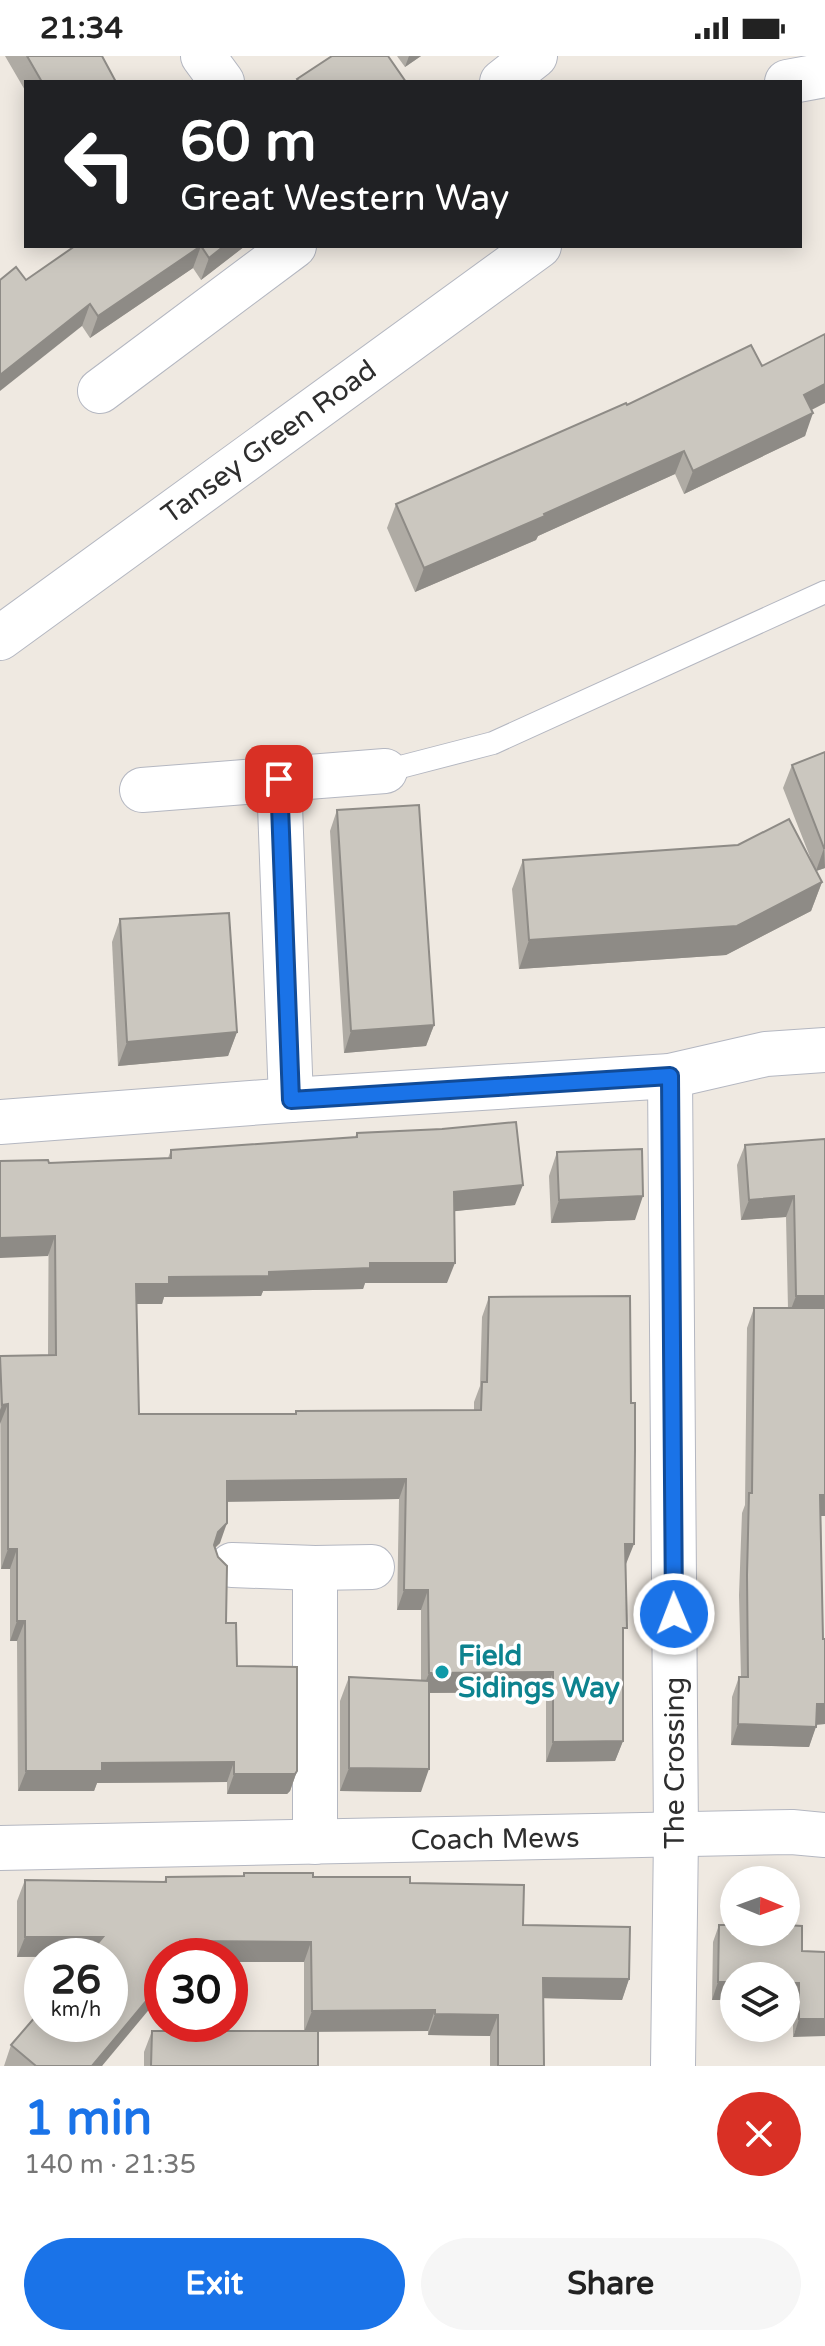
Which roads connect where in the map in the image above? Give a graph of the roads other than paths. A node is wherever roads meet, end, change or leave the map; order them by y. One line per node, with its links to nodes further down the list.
1 (535, 56): 4 (street)
2 (802, 56): 5 (street)
3 (825, 75): 6 (street)
4 (505, 80)
5 (772, 80)
6 (798, 80)
7 (291, 248): 9 (street)
8 (536, 248): 11 (street, Tansey Green Road)
9 (100, 391)
10 (825, 592): 12 (lane)
11 (0, 638)
12 (385, 771): 13 (street)
13 (279, 779): 14 (street); 17 (street)
14 (142, 790)
15 (825, 1050): 16 (street)
16 (670, 1076): 17 (street); 22 (street, The Crossing)
17 (291, 1100): 18 (street)
18 (0, 1122)
19 (232, 1565): 21 (street)
20 (372, 1567): 21 (street)
21 (315, 1568): 24 (street)
22 (676, 1835): 23 (street, Coach Mews); 24 (street, Coach Mews); 26 (street, The Crossing)
23 (825, 1835)
24 (315, 1842): 25 (street, Coach Mews)
25 (0, 1848)
26 (673, 2066)

